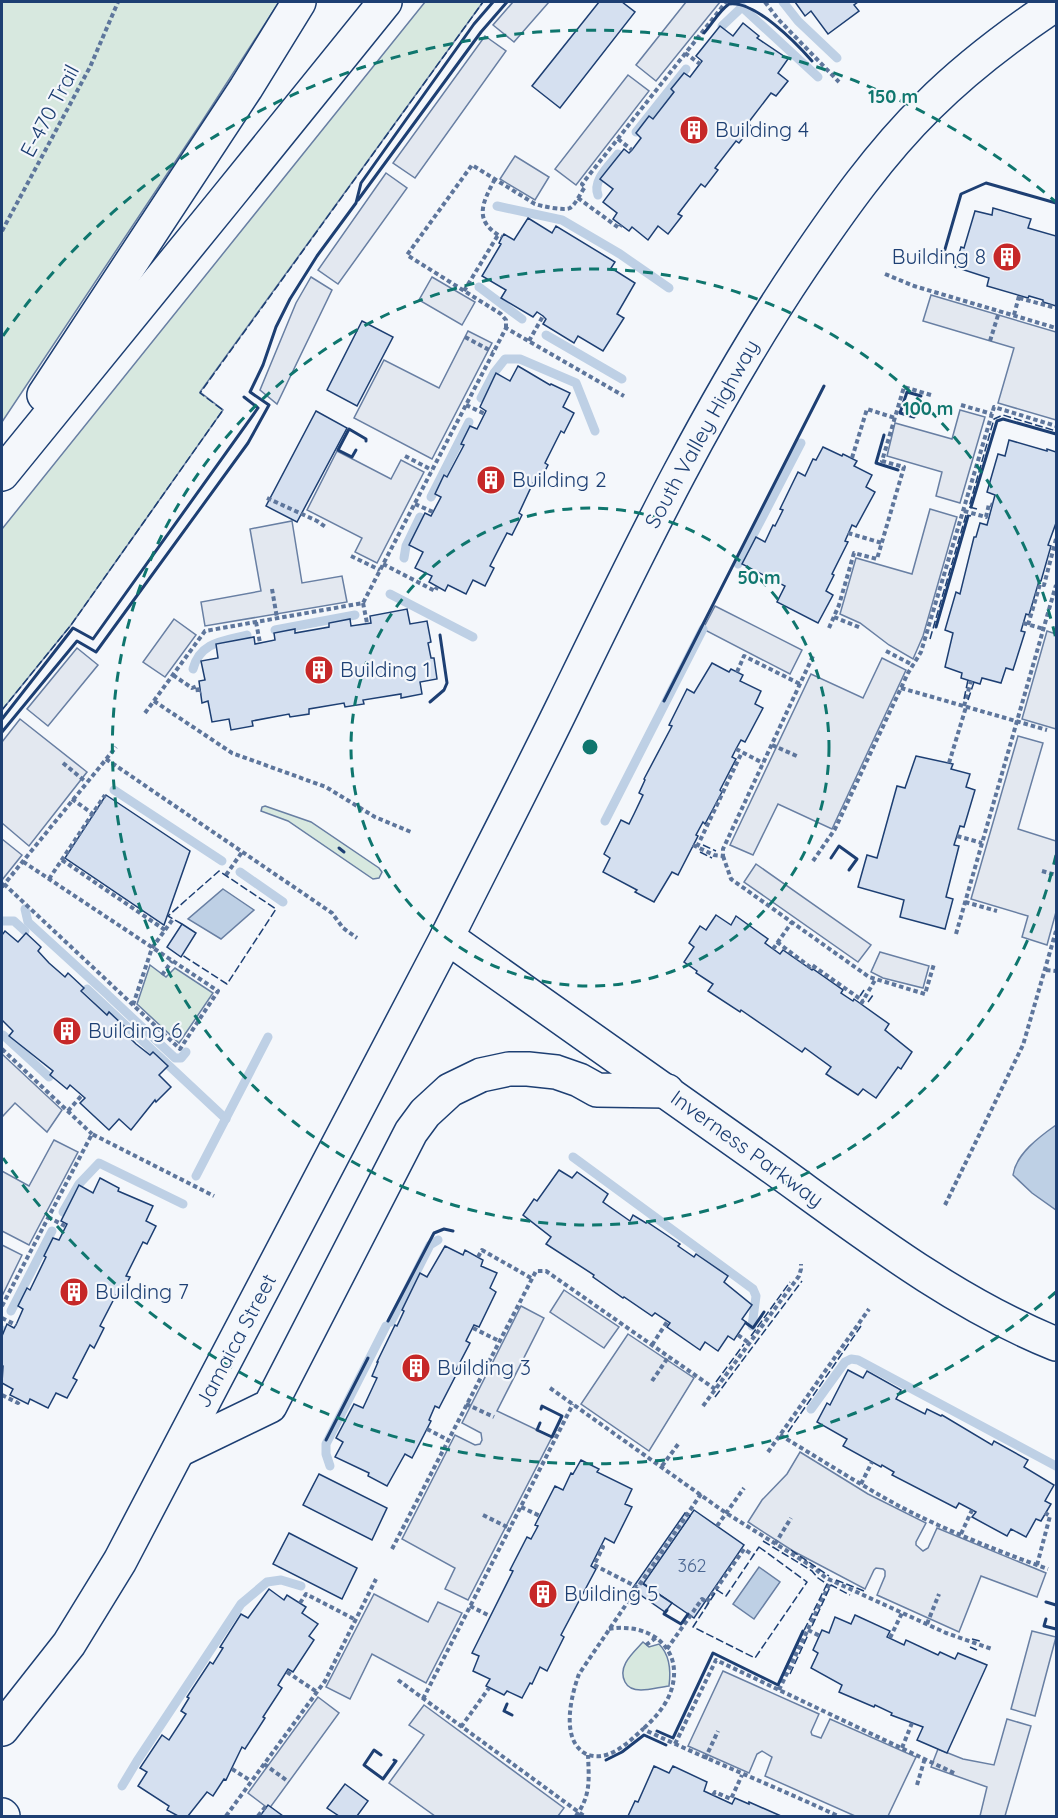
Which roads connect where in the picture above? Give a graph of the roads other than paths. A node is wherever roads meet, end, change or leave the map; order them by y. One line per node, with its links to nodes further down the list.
1 (299, 2): 4 (main road)
2 (385, 2): 5 (main road)
3 (1056, 4): 6 (main road, South Valley Highway)
4 (2, 462)
5 (2, 474)
6 (447, 937): 7 (main road, Inverness Parkway); 9 (main road, Jamaica Street)
7 (666, 1091): 8 (main road, Inverness Parkway); 9 (main road)
8 (1056, 1344)
9 (179, 1450): 10 (main road, Jamaica Street)
10 (2, 1729)

